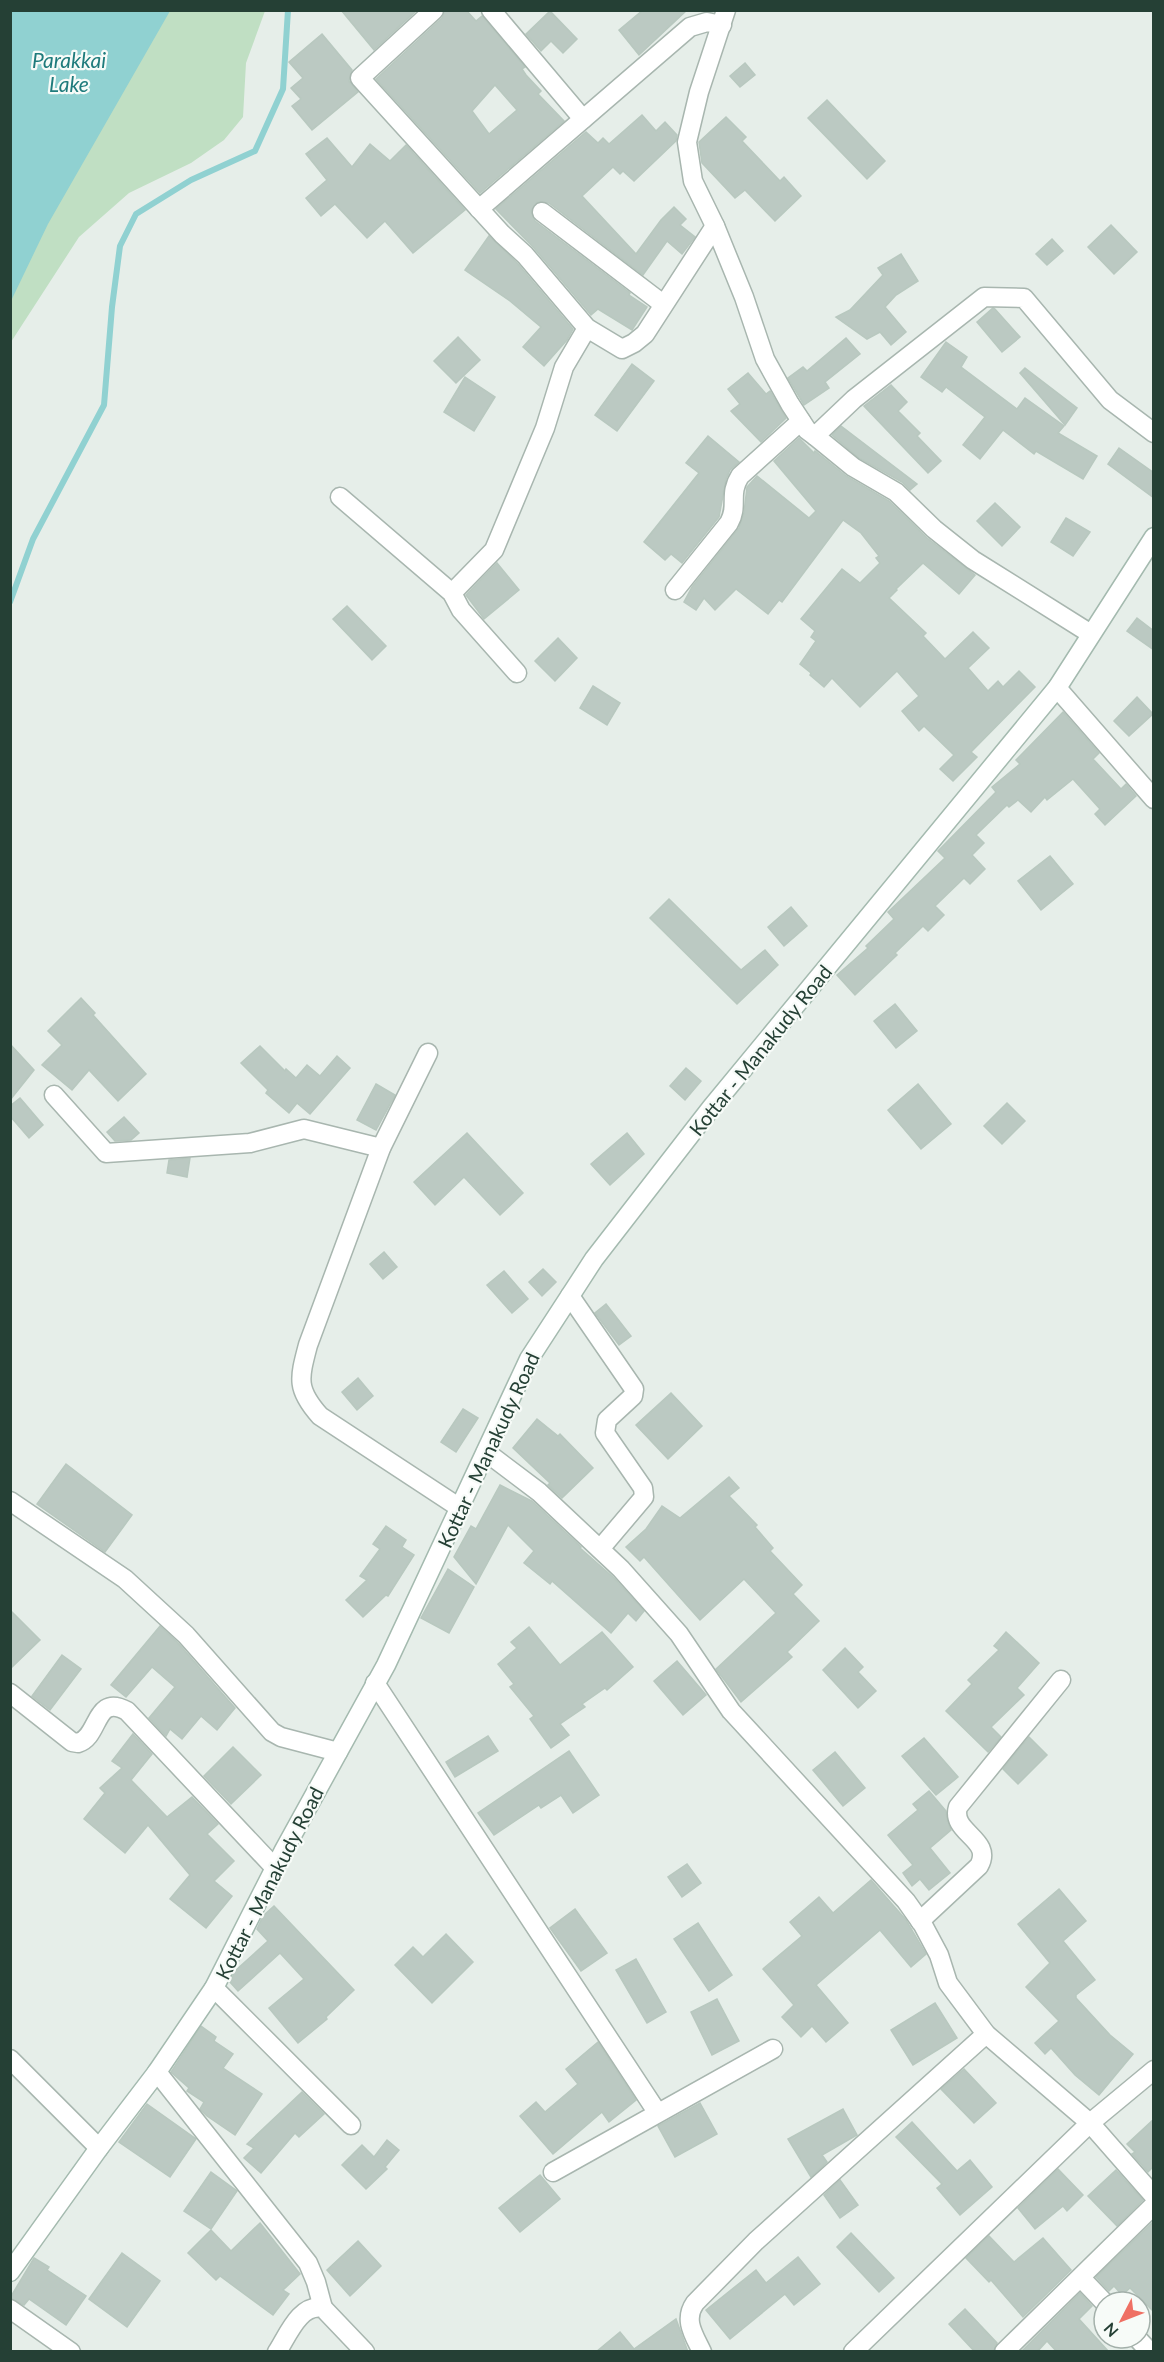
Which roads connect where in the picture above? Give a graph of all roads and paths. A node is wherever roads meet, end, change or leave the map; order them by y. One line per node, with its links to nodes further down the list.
1 (434, 10): 5 (street)
2 (491, 10): 4 (street)
3 (724, 18): 4 (street); 7 (street)
4 (583, 119): 5 (street)
5 (479, 209): 9 (street)
6 (542, 212): 8 (street)
7 (715, 226): 8 (street); 10 (street)
8 (663, 304): 9 (street)
9 (586, 328): 16 (street)
10 (801, 421): 12 (street); 15 (street)
11 (1154, 433): 12 (street)
12 (814, 436): 17 (street)
13 (340, 497): 16 (street)
14 (1154, 537): 17 (street, Kottar - Manakudy Road)
15 (675, 590)
16 (452, 593): 18 (street)
17 (1091, 634): 19 (street, Kottar - Manakudy Road)
18 (517, 673)
19 (1057, 688): 20 (street); 24 (street, Kottar - Manakudy Road)
20 (1154, 799)
21 (428, 1053): 23 (street)
22 (54, 1095): 23 (street)
23 (381, 1148): 27 (street)
24 (570, 1296): 25 (street, Kottar - Manakudy Road); 28 (street)
25 (486, 1452): 27 (street, Kottar - Manakudy Road); 28 (street)
26 (10, 1501): 32 (street)
27 (460, 1508): 30 (street, Kottar - Manakudy Road)
28 (600, 1549): 34 (street)
29 (1061, 1680): 34 (street)
30 (375, 1683): 32 (street, Kottar - Manakudy Road); 41 (street)
31 (10, 1693): 33 (street)
32 (338, 1752): 33 (street, Kottar - Manakudy Road)
33 (275, 1868): 35 (street, Kottar - Manakudy Road)
34 (921, 1921): 36 (street)
35 (214, 1988): 40 (street, Kottar - Manakudy Road); 43 (street)
36 (986, 2034): 42 (street); 56 (street)
37 (773, 2049): 41 (street)
38 (10, 2059): 44 (street)
39 (1154, 2070): 42 (street)
40 (157, 2072): 44 (street, Kottar - Manakudy Road); 51 (street)
41 (657, 2112): 45 (street)
42 (1090, 2123): 46 (street); 57 (street)
43 (351, 2125)
44 (99, 2148): 48 (street, Kottar - Manakudy Road)
45 (553, 2172)
46 (1154, 2196)
47 (1154, 2205): 49 (street)
48 (10, 2272)
49 (1081, 2278): 50 (street); 58 (street)
50 (1092, 2290)
51 (323, 2308): 54 (street); 55 (street)
52 (10, 2309): 53 (street)
53 (71, 2352)
54 (277, 2352)
55 (365, 2352)
56 (702, 2352)
57 (853, 2352)
58 (1004, 2352)

